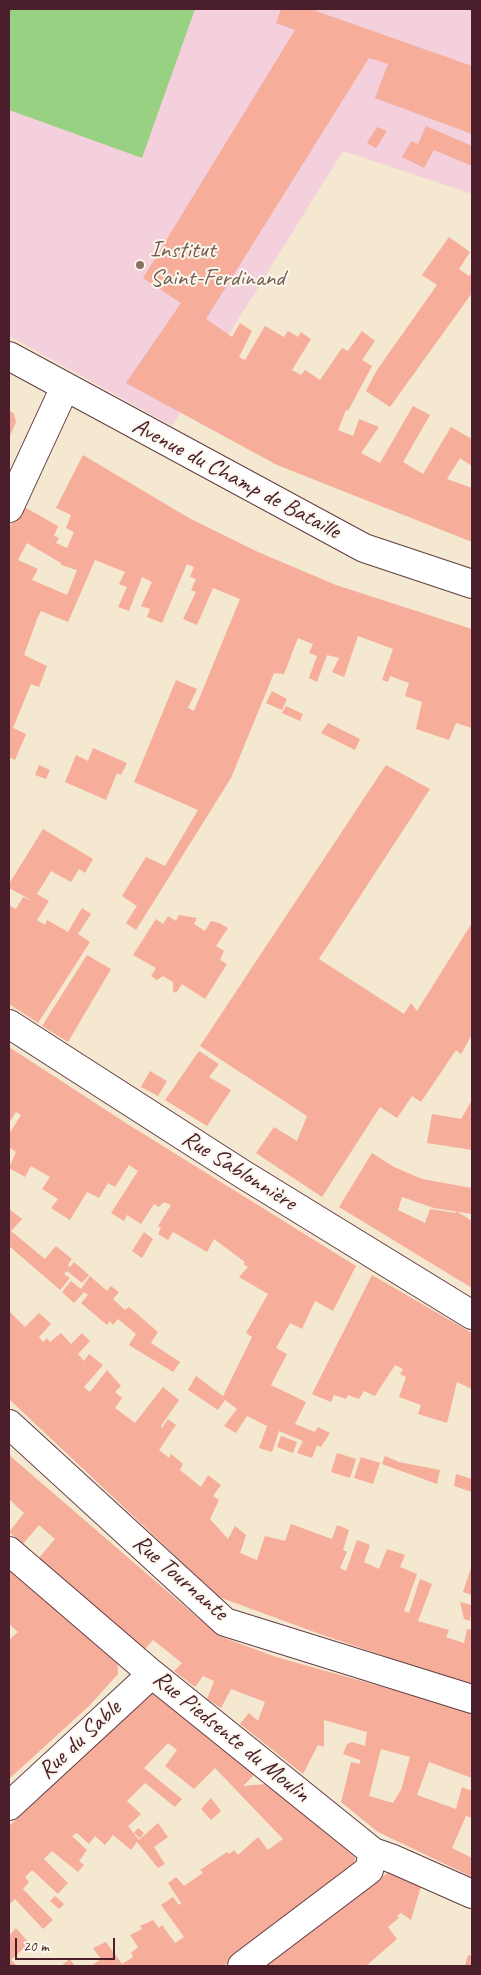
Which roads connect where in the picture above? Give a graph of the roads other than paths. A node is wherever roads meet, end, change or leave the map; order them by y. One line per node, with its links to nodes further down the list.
1 (9, 356): 2 (street, Avenue du Champ de Bataille)
2 (65, 387): 3 (street); 4 (street, Avenue du Champ de Bataille)
3 (9, 508)
4 (472, 584)
5 (9, 1024): 6 (street, Rue Sablonnière)
6 (472, 1315)
7 (9, 1424): 10 (street, Rue Tournante)
8 (9, 1550): 9 (street, Rue Piedsente du Moulin)
9 (152, 1674): 11 (street, Rue du Sable); 12 (street, Rue Piedsente du Moulin)
10 (472, 1699)
11 (9, 1806)
12 (373, 1852): 13 (street, Rue Piedsente du Moulin); 14 (street)
13 (472, 1894)
14 (242, 1966)

